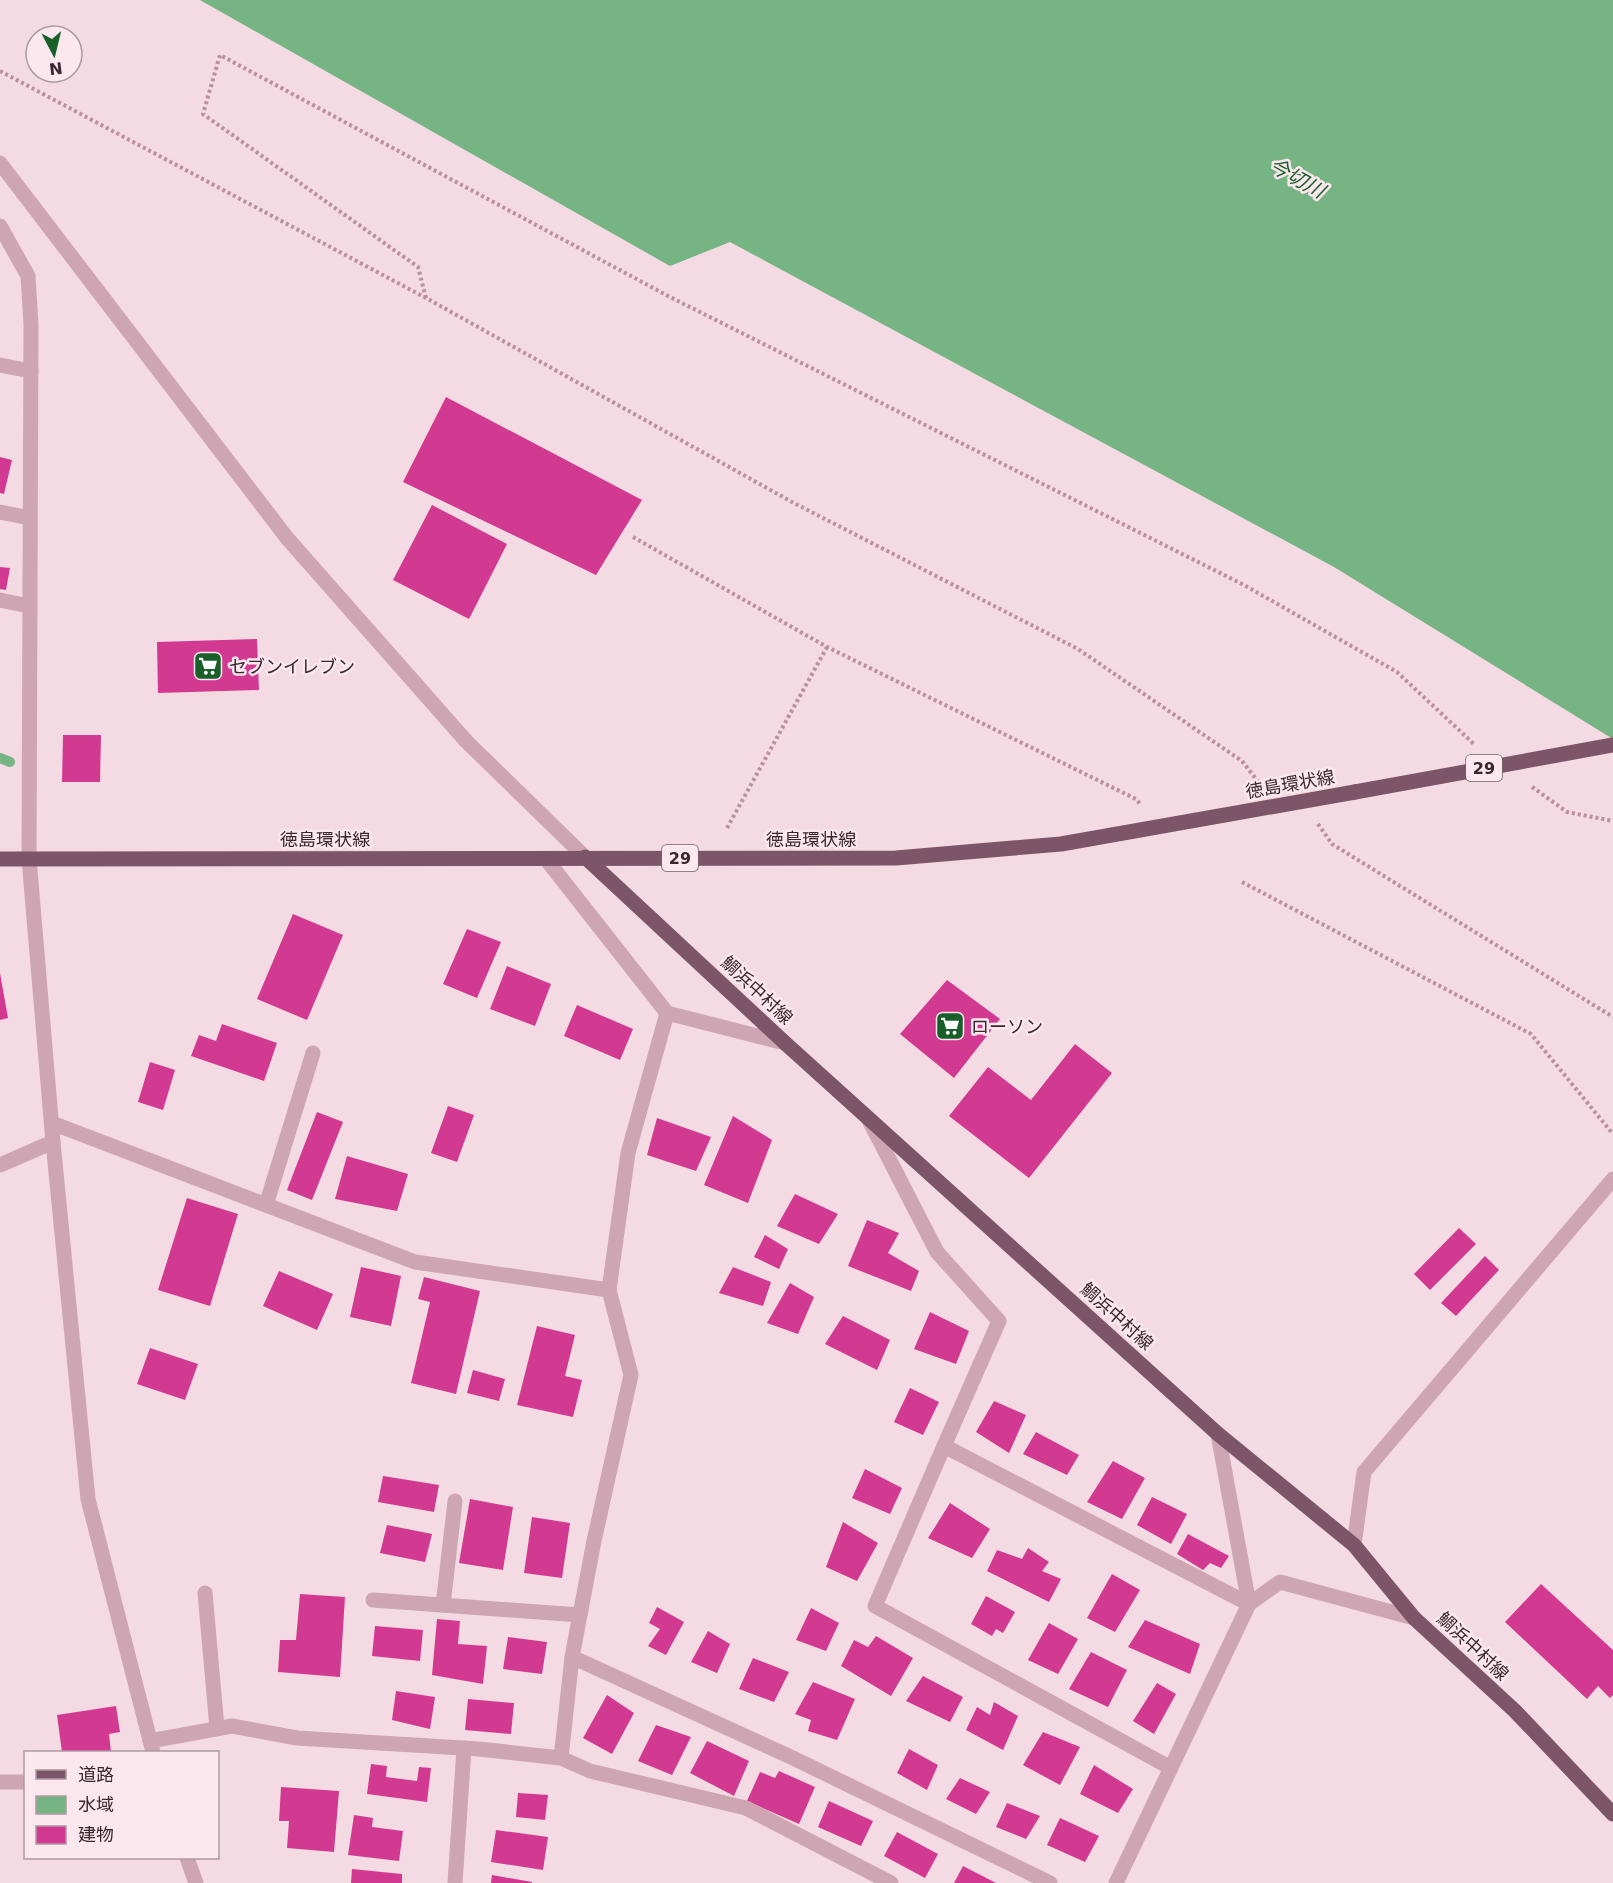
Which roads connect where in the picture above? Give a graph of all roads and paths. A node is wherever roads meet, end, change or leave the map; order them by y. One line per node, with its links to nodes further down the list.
1 (0, 71): 4 (path)
2 (0, 163): 21 (street)
3 (0, 226): 6 (street)
4 (426, 298): 14 (path); 17 (path)
5 (0, 364): 6 (street)
6 (31, 371): 8 (street)
7 (0, 512): 8 (street)
8 (30, 518): 11 (street)
9 (633, 537): 12 (path)
10 (0, 600): 11 (street)
11 (29, 606): 23 (street)
12 (827, 647): 19 (path); 20 (path)
13 (1613, 745): 16 (main road, 徳島環状線 / 29, bridge)
14 (1480, 749)
15 (1528, 784): 18 (path)
16 (1303, 801): 17 (main road, 徳島環状線 / 29); 27 (path)
17 (1276, 806): 19 (main road, 徳島環状線 / 29)
18 (1613, 821)
19 (1160, 826): 21 (main road, 徳島環状線 / 29)
20 (727, 828)
21 (585, 857): 24 (main road, 徳島環状線 / 29); 28 (main road, 鯛浜中村線)
22 (0, 859): 23 (main road, 徳島環状線 / 29)
23 (29, 859): 24 (main road, 徳島環状線 / 29); 31 (street)
24 (546, 859): 26 (street)
25 (1242, 882): 32 (path)
26 (667, 1013): 28 (street); 37 (street)
27 (1613, 1017)
28 (785, 1043): 30 (main road, 鯛浜中村線)
29 (313, 1053): 36 (street)
30 (867, 1116): 38 (main road, 鯛浜中村線); 39 (street)
31 (52, 1124): 33 (street); 36 (street)
32 (1613, 1134)
33 (53, 1142): 34 (street); 51 (street)
34 (0, 1165)
35 (1613, 1179): 41 (street)
36 (266, 1205): 37 (street)
37 (609, 1290): 46 (street)
38 (1218, 1434): 41 (main road, 鯛浜中村線); 44 (street)
39 (944, 1446): 44 (street); 53 (street)
40 (455, 1501): 45 (street)
41 (1354, 1545): 47 (main road, 鯛浜中村線)
42 (205, 1593): 49 (street)
43 (373, 1600): 45 (street)
44 (1249, 1604): 47 (street); 53 (street)
45 (443, 1605): 46 (street)
46 (580, 1615): 48 (street)
47 (1414, 1618): 56 (main road, 鯛浜中村線)
48 (572, 1657): 52 (street); 61 (street)
49 (217, 1728): 50 (street); 51 (street)
50 (464, 1748): 52 (street); 59 (street)
51 (149, 1749)
52 (561, 1758): 60 (street)
53 (1171, 1768): 62 (street)
54 (0, 1782): 55 (street)
55 (24, 1782)
56 (1613, 1814)
57 (188, 1859): 58 (street)
58 (196, 1883)
59 (455, 1883)
60 (891, 1883)
61 (1050, 1883)
62 (1116, 1883)

